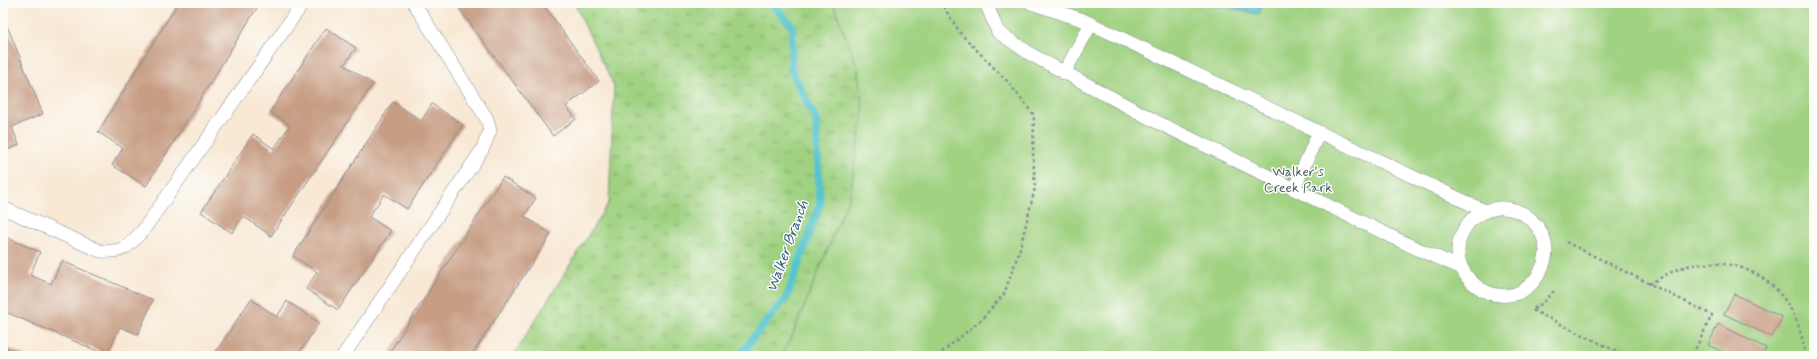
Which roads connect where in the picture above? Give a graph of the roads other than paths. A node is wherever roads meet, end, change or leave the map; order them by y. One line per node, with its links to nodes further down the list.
1 (303, 3): 9 (lane)
2 (414, 3): 12 (lane)
3 (986, 3): 6 (lane)
4 (1031, 3): 5 (lane)
5 (1091, 24): 6 (lane); 7 (lane)
6 (1064, 73): 8 (lane)
7 (1319, 132): 8 (lane); 10 (lane)
8 (1294, 189): 11 (lane)
9 (3, 208)
10 (1485, 211): 11 (lane); 11 (lane)
11 (1462, 268)
12 (342, 356)

